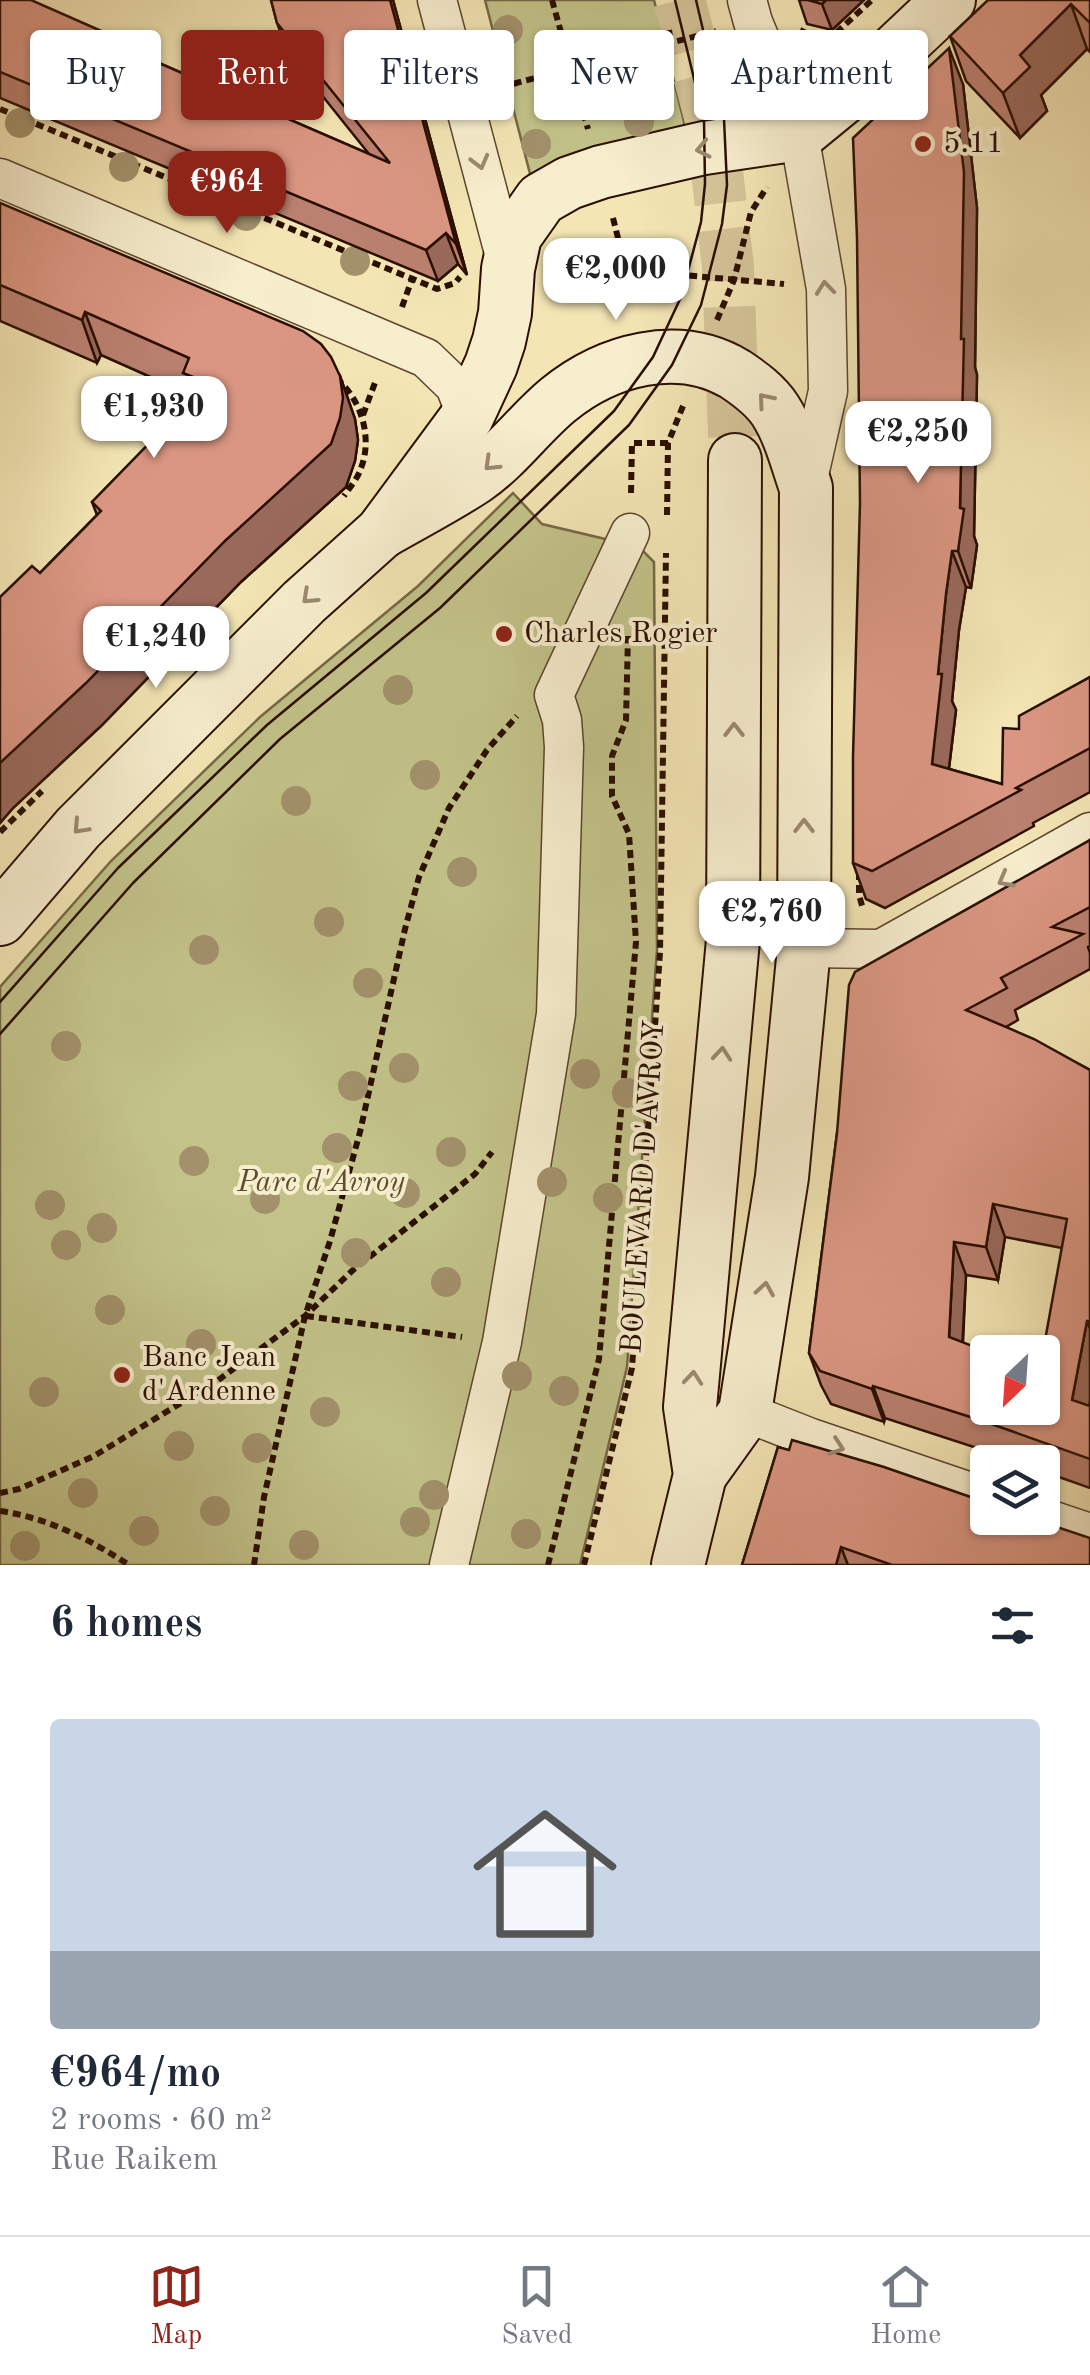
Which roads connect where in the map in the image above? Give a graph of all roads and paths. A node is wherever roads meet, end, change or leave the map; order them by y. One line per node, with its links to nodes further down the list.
1 (437, 0): 6 (street)
2 (552, 0): 7 (path)
3 (949, 0): 13 (main road)
4 (750, 11): 9 (path); 13 (street)
5 (795, 14): 8 (path)
6 (445, 30)
7 (560, 30)
8 (801, 30)
9 (674, 43)
10 (0, 109): 18 (path)
11 (467, 120): 18 (street, one-way to 18)
12 (586, 120): 14 (path)
13 (800, 134): 14 (main road, one-way to 14); 20 (street)
14 (602, 172): 17 (path); 18 (main road)
15 (0, 178): 22 (street)
16 (752, 212): 19 (path)
17 (626, 270): 18 (path); 19 (path)
18 (495, 274): 21 (main road)
19 (734, 280): 20 (path)
20 (826, 288): 26 (street)
21 (498, 341): 22 (street); 24 (main road)
22 (426, 358): 24 (street)
23 (324, 369): 27 (path)
24 (467, 417): 29 (main road)
25 (735, 460): 44 (main road, BOULEVARD D'AVROY, one-way to 25)
26 (806, 488): 29 (main road, one-way to 29); 39 (main road, one-way to 26)
27 (343, 498)
28 (667, 521): 30 (path, BOULEVARD D'AVROY)
29 (382, 532): 38 (main road, one-way to 38)
30 (648, 537): 32 (street); 54 (path, BOULEVARD D'AVROY)
31 (628, 626): 53 (path)
32 (554, 695): 41 (path); 42 (street)
33 (47, 786): 34 (path)
34 (0, 832)
35 (1090, 832): 39 (street, one-way to 39)
36 (859, 856): 37 (path)
37 (874, 914)
38 (0, 919)
39 (804, 948): 43 (main road, one-way to 39)
40 (498, 1144): 41 (path)
41 (304, 1316): 42 (path); 46 (path); 51 (path)
42 (502, 1342): 52 (street)
43 (745, 1412): 44 (main road); 45 (street, one-way to 45)
44 (700, 1475): 55 (main road, BOULEVARD D'AVROY)
45 (970, 1492)
46 (0, 1493)
47 (0, 1511): 50 (path)
48 (1060, 1523): 49 (street)
49 (1090, 1533)
50 (129, 1565)
51 (254, 1565)
52 (449, 1565)
53 (548, 1565)
54 (584, 1565)
55 (678, 1565)

